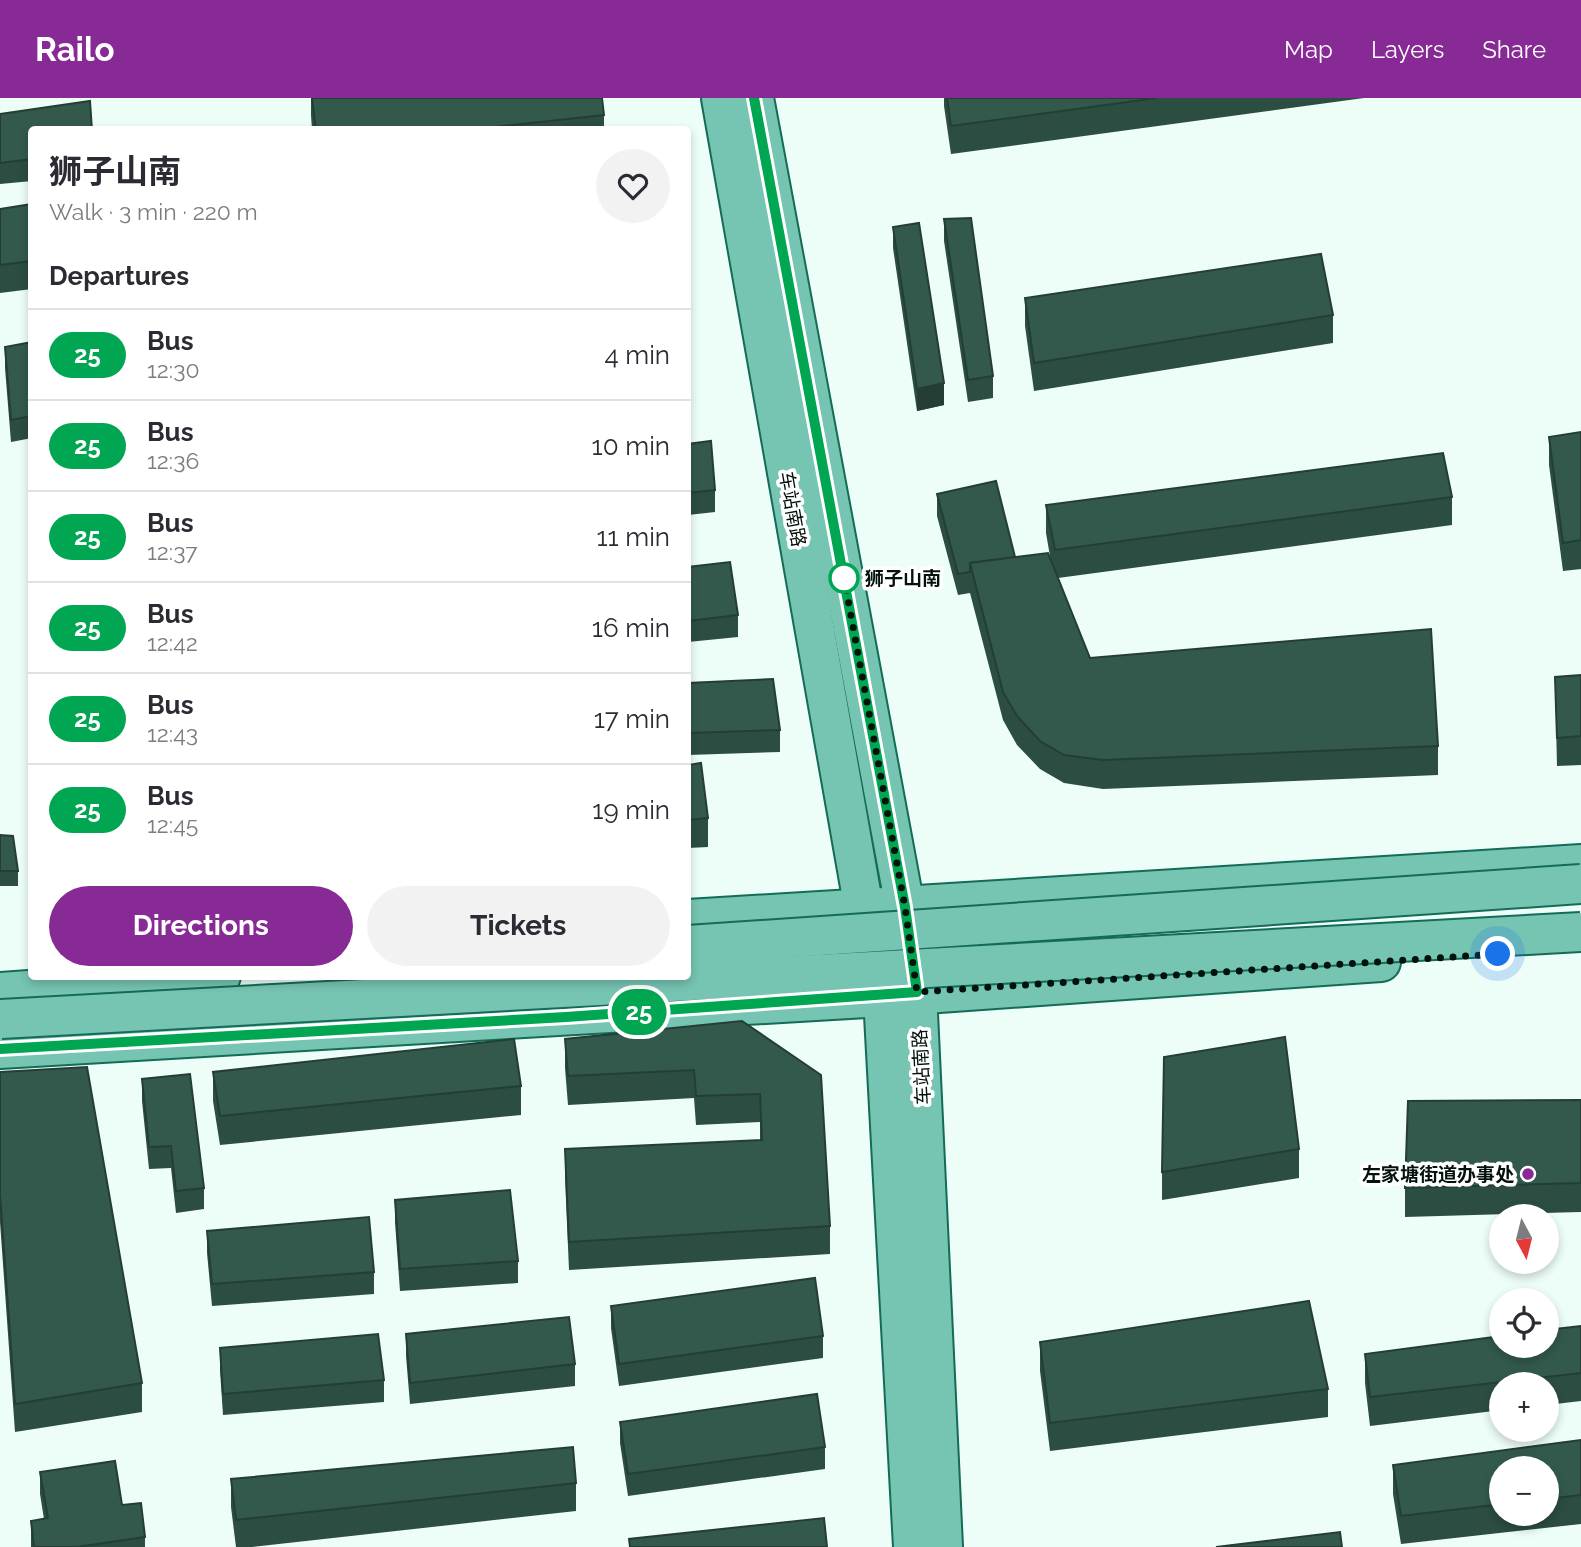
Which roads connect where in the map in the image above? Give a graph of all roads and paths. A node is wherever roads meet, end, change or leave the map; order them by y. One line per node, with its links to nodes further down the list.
1 (721, 98): 6 (main road, 车站南路)
2 (754, 98): 5 (main road, 车站南路)
3 (1581, 864): 5 (main road)
4 (1581, 884): 9 (main road, bridge)
5 (905, 907): 6 (main road); 15 (main road, 车站南路)
6 (863, 909): 7 (main road); 15 (main road, 车站南路)
7 (691, 919)
8 (1581, 932): 16 (main road, bridge)
9 (691, 945)
10 (1581, 948): 15 (main road)
11 (28, 964): 12 (main road)
12 (0, 967)
13 (166, 980): 14 (main road)
14 (0, 992)
15 (900, 995): 17 (main road); 18 (main road, 车站南路); 19 (main road, 车站南路)
16 (0, 1019)
17 (0, 1049)
18 (913, 1547)
19 (943, 1547)

